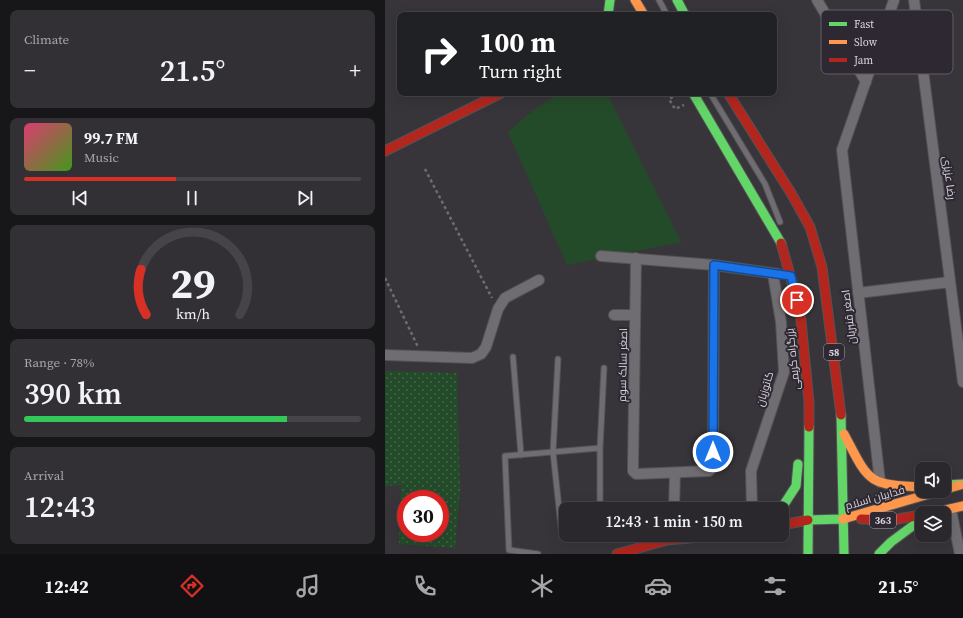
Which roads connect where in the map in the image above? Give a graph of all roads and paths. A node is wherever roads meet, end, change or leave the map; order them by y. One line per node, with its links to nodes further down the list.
1 (610, 0): 11 (main road)
2 (635, 0): 12 (main road)
3 (659, 0): 13 (lane)
4 (677, 0): 14 (main road)
5 (817, 0): 8 (street)
6 (895, 0): 9 (street)
7 (914, 0): 10 (street, رضا عزیزی)
8 (823, 10)
9 (891, 10)
10 (915, 10)
11 (608, 12)
12 (642, 12)
13 (665, 12)
14 (683, 12)
15 (861, 74): 18 (street)
16 (869, 74): 18 (street)
17 (923, 74): 38 (street, رضا عزیزی)
18 (866, 82): 39 (street, اصغر قنبریان)
19 (495, 96): 25 (main road)
20 (675, 96): 24 (path)
21 (695, 96): 28 (main road, بزرگراه کریمی)
22 (712, 96): 28 (lane)
23 (730, 96): 27 (main road, 58)
24 (669, 100)
25 (385, 151)
26 (425, 169): 40 (path)
27 (791, 193): 31 (main road); 50 (main road, 58)
28 (784, 250): 33 (main road); 35 (main road, بزرگراه کریمی)
29 (601, 256): 30 (street)
30 (636, 258): 32 (street); 42 (street, اصغر سالک سوم)
31 (809, 260)
32 (714, 265): 34 (street); 54 (street)
33 (798, 267)
34 (773, 274): 35 (street); 61 (street, کاتوزیان)
35 (791, 276): 47 (main road, بزرگراه کریمی)
36 (385, 278): 44 (path)
37 (539, 280): 40 (street)
38 (950, 282): 39 (street); 49 (street, رضا عزیزی)
39 (858, 293): 55 (street, اصغر قنبریان)
40 (498, 309): 44 (street)
41 (614, 315): 42 (street)
42 (635, 315): 54 (street, اصغر سالک سوم)
43 (385, 355): 44 (street)
44 (423, 356)
45 (513, 357): 53 (lane)
46 (558, 359): 52 (lane)
47 (805, 365): 62 (main road); 68 (main road, بزرگراه کریمی)
48 (604, 368): 51 (lane)
49 (963, 382)
50 (843, 432): 55 (main road); 67 (main road, 58)
51 (599, 448): 52 (lane); 59 (lane)
52 (553, 452): 53 (lane); 64 (lane)
53 (521, 455): 72 (lane)
54 (675, 473): 60 (street)
55 (880, 482): 58 (main road)
56 (963, 484): 57 (main road); 67 (main road, فداییان اسلام / 363)
57 (951, 485)
58 (915, 486)
59 (601, 502)
60 (674, 502)
61 (752, 502)
62 (786, 502)
63 (963, 506): 65 (main road)
64 (559, 508)
65 (951, 510): 77 (street)
66 (915, 516): 67 (main road, فداییان اسلام / 363)
67 (843, 519): 68 (main road); 75 (main road, 58)
68 (808, 520): 69 (main road); 74 (main road, بزرگراه کریمی)
69 (789, 523)
70 (915, 524): 76 (main road)
71 (660, 542): 73 (main road)
72 (538, 554)
73 (617, 554)
74 (808, 554)
75 (844, 554)
76 (879, 554)
77 (960, 554)

